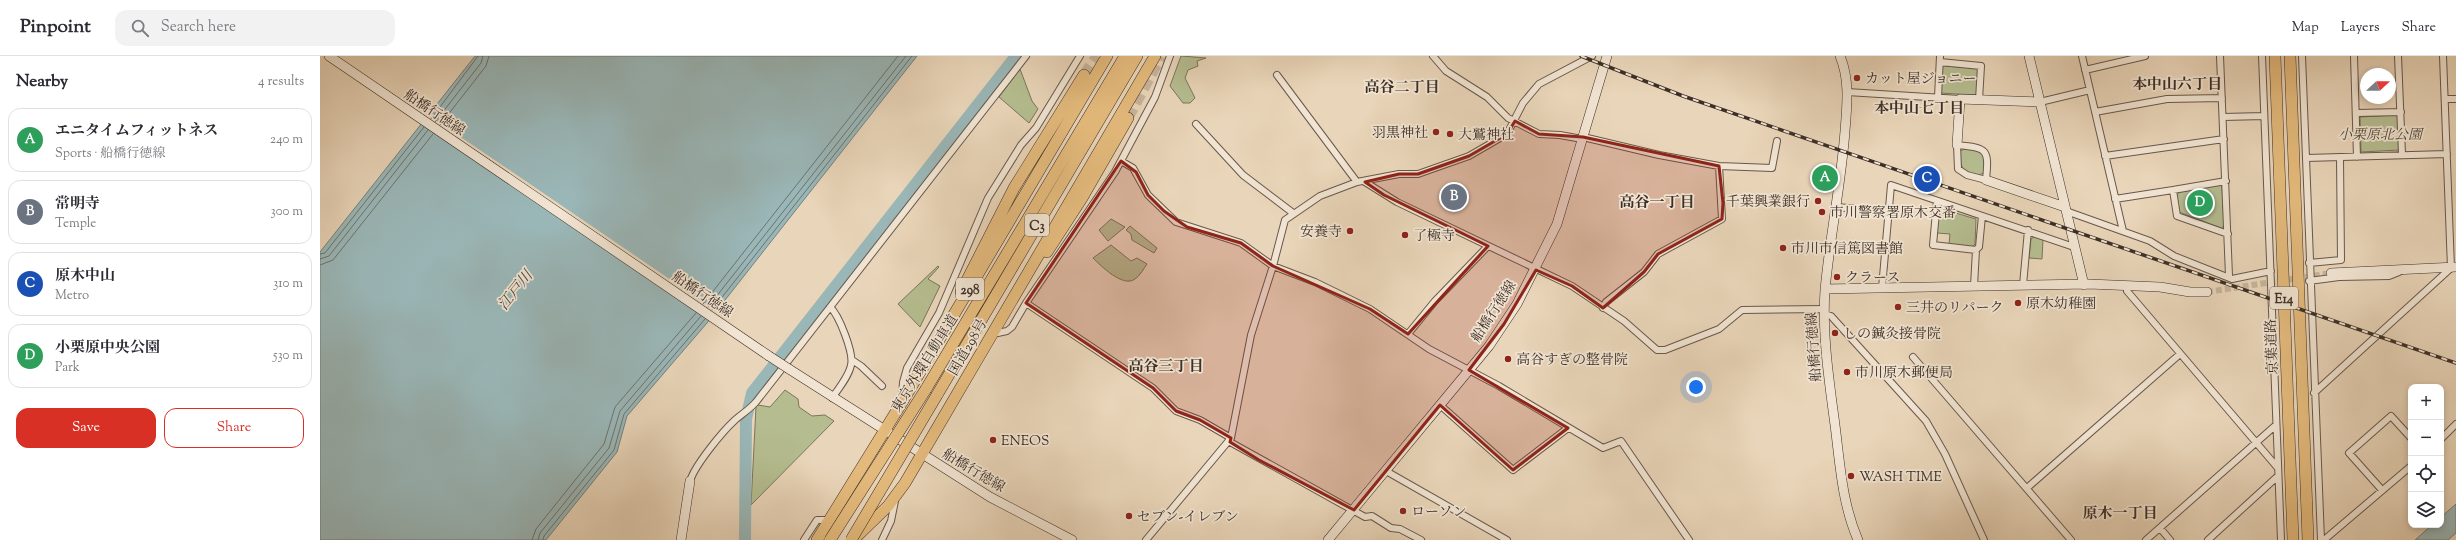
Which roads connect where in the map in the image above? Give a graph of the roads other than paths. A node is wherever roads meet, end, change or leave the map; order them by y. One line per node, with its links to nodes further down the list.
1 (328, 56): 105 (main road, 船橋行徳線, bridge)
2 (1026, 56): 93 (street)
3 (1080, 56): 106 (street)
4 (1107, 56): 98 (highway, 国道298号 / 298)
5 (1125, 56): 131 (highway, 東京外環自動車道 / C3, bridge)
6 (1137, 56): 132 (highway, 東京外環自動車道 / C3, bridge)
7 (1155, 56): 91 (highway, 国道298号)
8 (1170, 56): 55 (street)
9 (1433, 56): 43 (street)
10 (1592, 56): 43 (street)
11 (1607, 56): 45 (main road, 船橋行徳線)
12 (1840, 56): 29 (main road, 船橋行徳線)
13 (2029, 56): 36 (main road)
14 (2082, 56): 25 (street)
15 (2145, 56): 25 (street)
16 (2220, 56): 31 (street)
17 (2262, 56): 40 (street)
18 (2275, 56): 147 (highway, 京葉道路 / E14)
19 (2290, 56): 148 (highway, E14)
20 (2302, 56): 54 (street)
21 (2354, 56): 39 (street)
22 (2398, 56): 38 (street)
23 (2443, 56): 33 (street)
24 (1940, 59): 30 (street); 35 (street)
25 (2085, 70): 28 (street)
26 (1084, 75): 98 (highway)
27 (1277, 76): 59 (street)
28 (2090, 90): 36 (street); 37 (street)
29 (1848, 92): 30 (street); 64 (main road, 船橋行徳線)
30 (1938, 98): 32 (street)
31 (2222, 98): 37 (street); 42 (street)
32 (1960, 99): 35 (main road); 48 (main road)
33 (2444, 99): 34 (street); 50 (street)
34 (2456, 99)
35 (1979, 100): 36 (main road)
36 (2040, 102): 65 (main road)
37 (2095, 112): 51 (street)
38 (2401, 112): 39 (street); 49 (street)
39 (2357, 113): 53 (street)
40 (2264, 116): 42 (street); 79 (street)
41 (1128, 118): 91 (highway)
42 (2223, 118): 46 (street)
43 (1515, 121): 45 (street); 60 (street)
44 (1196, 124): 67 (street)
45 (1582, 138): 56 (street); 78 (main road, 船橋行徳線)
46 (2224, 138): 51 (street); 58 (street)
47 (1777, 141): 56 (street)
48 (1957, 145): 57 (street); 57 (street)
49 (2402, 154): 50 (street); 53 (street)
50 (2447, 154): 77 (street)
51 (2105, 156): 62 (street)
52 (2340, 157): 53 (street); 54 (street); 75 (street)
53 (2358, 157)
54 (2306, 158): 75 (street)
55 (1121, 161): 76 (street); 92 (street)
56 (1719, 166): 94 (street)
57 (1986, 180): 65 (main road)
58 (2226, 181): 61 (street); 71 (street)
59 (1357, 182): 60 (street); 67 (street)
60 (1366, 182): 72 (street)
61 (2173, 190): 62 (street); 71 (street)
62 (2115, 199): 70 (street)
63 (1937, 201): 66 (street); 68 (street); 74 (street)
64 (1837, 207): 66 (street); 89 (main road, 船橋行徳線)
65 (2066, 209): 70 (street); 73 (main road)
66 (1889, 212): 88 (street)
67 (1293, 213): 76 (street)
68 (1982, 216): 69 (street); 74 (street)
69 (2028, 230): 73 (street); 85 (street)
70 (2123, 231): 82 (street)
71 (2228, 234): 82 (street)
72 (1488, 246): 78 (street); 96 (street)
73 (2074, 247): 84 (main road)
74 (1976, 250): 86 (street)
75 (2309, 263): 83 (street)
76 (1273, 266): 96 (street); 114 (street)
77 (2454, 268): 80 (main road); 104 (street)
78 (1536, 270): 94 (street); 102 (main road, 船橋行徳線)
79 (2271, 271): 82 (street); 109 (street)
80 (2403, 271): 81 (main road); 83 (street)
81 (2331, 273)
82 (2229, 276)
83 (2309, 281): 104 (street)
84 (2084, 284): 85 (main road); 87 (main road)
85 (2023, 285): 86 (main road)
86 (1974, 286): 88 (main road)
87 (2127, 286): 90 (main road); 99 (street)
88 (1882, 288): 89 (main road)
89 (1825, 289): 95 (main road, 船橋行徳線)
90 (2207, 292)
91 (1010, 301): 97 (highway, 国道298号)
92 (1026, 303): 97 (street); 114 (street)
93 (830, 307): 101 (street); 121 (street)
94 (1603, 308): 95 (street)
95 (1825, 312): 140 (main road, 船橋行徳線); 141 (street)
96 (1408, 334): 102 (street)
97 (992, 335): 116 (highway, 国道298号)
98 (940, 338): 106 (highway, 国道298号 / 298)
99 (2180, 354): 115 (street); 122 (street)
100 (1913, 357): 122 (street)
101 (852, 360): 103 (street); 105 (street)
102 (1469, 370): 107 (main road, 船橋行徳線); 110 (street)
103 (882, 386)
104 (2314, 392): 149 (street)
105 (832, 398): 111 (main road, 船橋行徳線)
106 (902, 404): 111 (highway, 国道298号 / 298)
107 (1440, 406): 110 (street); 119 (main road, 船橋行徳線)
108 (2456, 424): 113 (street)
109 (2276, 425): 115 (street); 117 (street)
110 (1568, 428): 139 (street)
111 (885, 432): 116 (main road, 船橋行徳線); 126 (highway, 国道298号 / 298)
112 (2408, 435): 123 (street)
113 (2444, 436)
114 (1231, 440): 125 (street); 135 (street)
115 (2256, 442): 117 (street); 127 (street)
116 (922, 455): 124 (highway, 国道298号); 134 (main road, 船橋行徳線)
117 (2278, 467): 120 (street)
118 (2408, 468): 123 (street)
119 (1386, 471): 125 (main road, 船橋行徳線); 138 (street)
120 (2278, 476): 145 (street); 146 (street)
121 (690, 481): 128 (main road)
122 (2027, 488): 142 (street)
123 (2382, 490): 149 (street)
124 (897, 493): 132 (highway, 国道298号); 133 (street)
125 (1354, 510): 136 (main road, 船橋行徳線); 137 (street)
126 (830, 520): 129 (street); 130 (highway, 国道298号 / 298)
127 (2160, 528): 143 (street); 144 (street)
128 (681, 540)
129 (804, 540)
130 (817, 540)
131 (830, 540)
132 (852, 540)
133 (882, 540)
134 (1072, 540)
135 (1146, 540)
136 (1328, 540)
137 (1420, 540)
138 (1507, 540)
139 (1689, 540)
140 (1858, 540)
141 (1984, 540)
142 (2071, 540)
143 (2146, 540)
144 (2170, 540)
145 (2208, 540)
146 (2281, 540)
147 (2293, 540)
148 (2308, 540)
149 (2322, 540)

